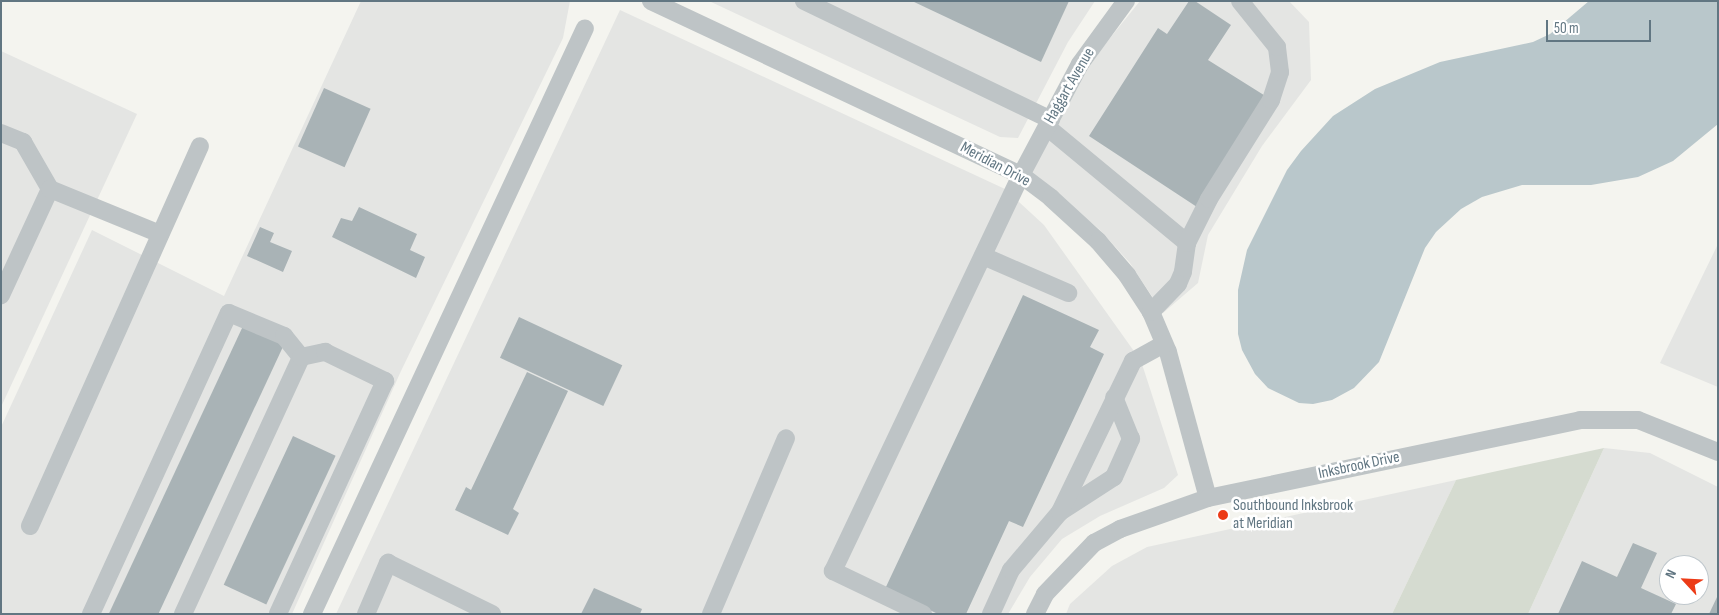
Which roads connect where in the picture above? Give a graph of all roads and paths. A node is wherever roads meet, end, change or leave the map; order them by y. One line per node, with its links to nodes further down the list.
1 (651, 1): 9 (street, Meridian Drive)
2 (804, 1): 6 (street)
3 (1126, 1): 6 (street, Haggart Avenue)
4 (1240, 1): 12 (street)
5 (585, 28): 28 (street)
6 (1049, 123): 9 (street, Haggart Avenue); 12 (street)
7 (1, 133): 10 (street)
8 (200, 146): 11 (street)
9 (1022, 176): 13 (street, Haggart Avenue); 16 (street, Meridian Drive)
10 (50, 189): 11 (street); 15 (street)
11 (160, 234): 24 (street)
12 (1187, 243): 16 (street)
13 (983, 256): 14 (street); 32 (street, Haggart Avenue)
14 (1068, 293)
15 (1, 295)
16 (1151, 312): 17 (street, Meridian Drive)
17 (1164, 344): 19 (street); 22 (street, Meridian Drive)
18 (301, 357): 25 (street); 26 (street); 27 (street)
19 (1114, 396): 23 (street); 23 (street)
20 (786, 438): 31 (street)
21 (1718, 452): 22 (street, Inksbrook Drive)
22 (1208, 498): 34 (street, Inksbrook Drive)
23 (1060, 512): 33 (street)
24 (30, 526)
25 (91, 614)
26 (183, 614)
27 (278, 614)
28 (312, 614)
29 (366, 614): 30 (street)
30 (492, 614)
31 (711, 614)
32 (923, 614)
33 (991, 614)
34 (1035, 614)

